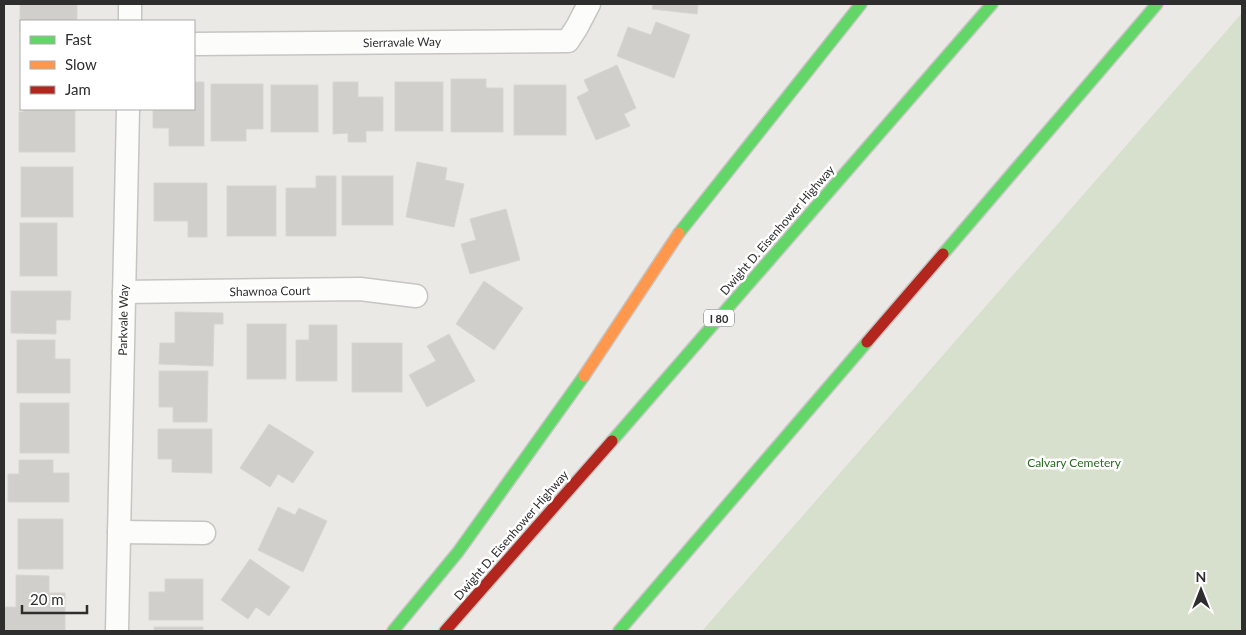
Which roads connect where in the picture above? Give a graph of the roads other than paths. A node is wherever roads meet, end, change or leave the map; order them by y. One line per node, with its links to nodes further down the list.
1 (130, 4): 6 (street)
2 (589, 4): 7 (street, Sierravale Way)
3 (861, 4): 14 (highway)
4 (992, 4): 15 (highway, Dwight D. Eisenhower Highway / I 80)
5 (1156, 4): 16 (highway)
6 (130, 20)
7 (195, 44)
8 (128, 110): 9 (street, Parkvale Way)
9 (124, 292): 10 (street, Shawnoa Court); 11 (street, Parkvale Way)
10 (416, 296)
11 (119, 532): 12 (street); 13 (street, Parkvale Way)
12 (204, 534)
13 (117, 631)
14 (393, 631)
15 (445, 631)
16 (619, 631)

